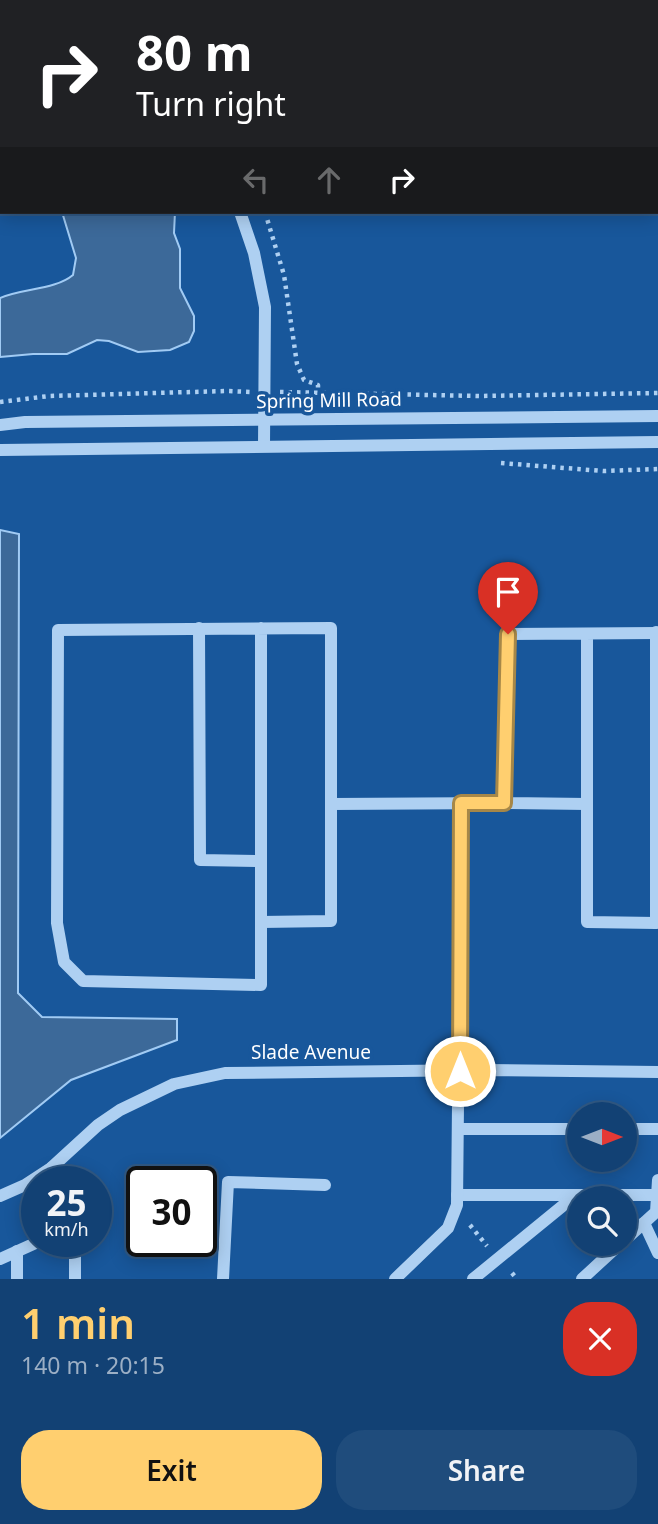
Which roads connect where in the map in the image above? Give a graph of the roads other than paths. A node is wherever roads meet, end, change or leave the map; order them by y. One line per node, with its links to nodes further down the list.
1 (241, 214): 3 (street)
2 (658, 415): 3 (street, Spring Mill Road)
3 (264, 420): 4 (street, Spring Mill Road); 6 (street)
4 (0, 425)
5 (658, 442): 6 (street)
6 (264, 445): 7 (street)
7 (0, 450)
8 (199, 628): 9 (street); 16 (street); 17 (street)
9 (261, 628): 14 (street); 16 (street)
10 (657, 633): 11 (street); 15 (street)
11 (587, 634): 13 (street); 15 (street)
12 (461, 803): 13 (street); 14 (street); 18 (street)
13 (504, 803): 15 (street)
14 (331, 804): 17 (street)
15 (587, 804)
16 (260, 861): 17 (street)
17 (261, 922)
18 (460, 1071): 19 (street, Slade Avenue); 20 (street); 24 (street, Slade Avenue)
19 (658, 1072)
20 (459, 1129): 21 (street); 28 (street)
21 (567, 1129)
22 (637, 1129): 23 (street)
23 (658, 1129)
24 (53, 1166)
25 (658, 1181): 31 (street)
26 (325, 1185): 44 (street)
27 (21, 1186): 32 (street, Slade Avenue)
28 (457, 1195): 29 (street); 45 (street)
29 (567, 1195)
30 (637, 1195): 31 (street)
31 (657, 1195): 34 (street)
32 (0, 1196)
33 (567, 1202): 46 (street)
34 (644, 1223): 35 (street); 38 (street)
35 (637, 1229)
36 (21, 1249): 37 (street)
37 (17, 1251): 41 (street); 42 (street)
38 (658, 1253)
39 (607, 1256): 47 (street)
40 (75, 1257): 43 (street)
41 (0, 1259)
42 (17, 1279)
43 (75, 1279)
44 (223, 1279)
45 (395, 1279)
46 (473, 1279)
47 (582, 1279)

